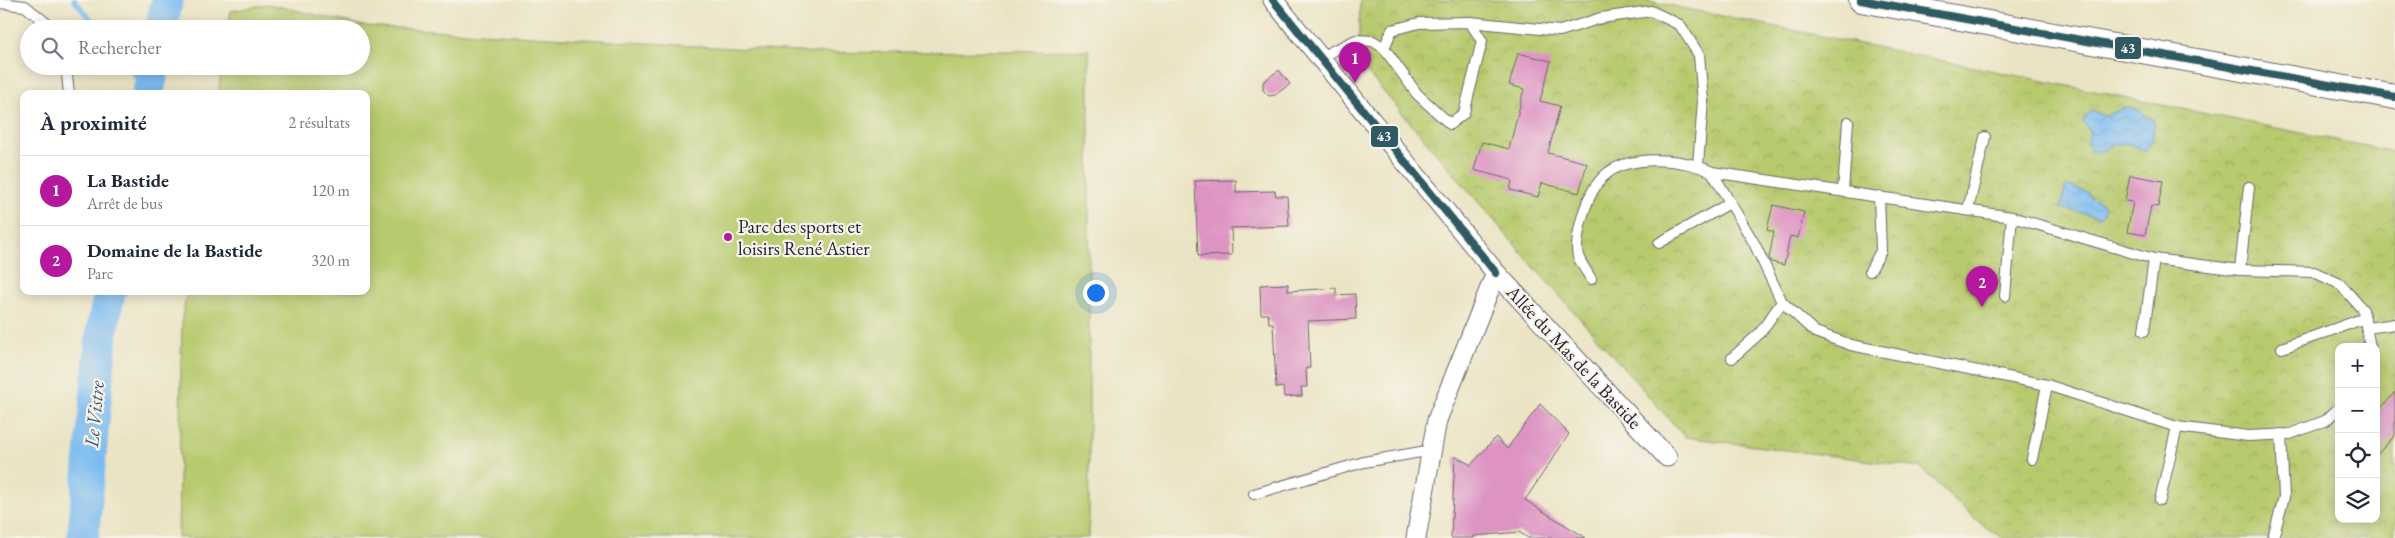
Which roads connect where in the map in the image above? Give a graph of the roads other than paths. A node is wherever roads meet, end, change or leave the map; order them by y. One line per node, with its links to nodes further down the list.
1 (1273, 0): 7 (street, Allée du Mas de la Bastide)
2 (1861, 0): 10 (street)
3 (0, 3): 4 (lane)
4 (42, 20)
5 (1470, 22): 6 (lane); 6 (lane); 13 (lane)
6 (1384, 48): 7 (lane)
7 (1320, 57): 25 (street, Allée du Mas de la Bastide)
8 (67, 75): 9 (lane)
9 (69, 90)
10 (2395, 97)
11 (1848, 122): 16 (lane)
12 (1984, 137): 19 (lane)
13 (1698, 165): 14 (lane); 26 (lane)
14 (1712, 172): 16 (lane); 18 (lane)
15 (2249, 187): 23 (lane)
16 (1842, 191): 17 (lane)
17 (1878, 196): 19 (lane); 24 (lane)
18 (1730, 203): 21 (lane); 28 (lane)
19 (1968, 210): 20 (lane)
20 (2012, 217): 22 (lane); 27 (lane)
21 (1659, 243)
22 (2154, 259): 23 (lane); 31 (lane)
23 (2240, 270): 29 (lane)
24 (1870, 271)
25 (1496, 273): 39 (street); 40 (street, Allée du Mas de la Bastide)
26 (1591, 279)
27 (2005, 296)
28 (1782, 302): 34 (lane); 35 (lane)
29 (2366, 323): 30 (lane); 32 (lane); 33 (lane)
30 (2395, 324)
31 (2144, 331)
32 (2369, 343)
33 (2282, 348)
34 (1732, 358)
35 (2047, 385): 37 (lane); 41 (lane)
36 (2335, 412): 38 (lane)
37 (2177, 427): 38 (lane); 43 (lane)
38 (2281, 434): 45 (lane)
39 (1432, 450): 42 (lane); 44 (street)
40 (1667, 457)
41 (2032, 459)
42 (1254, 494)
43 (2160, 500)
44 (1416, 538)
45 (2274, 538)

